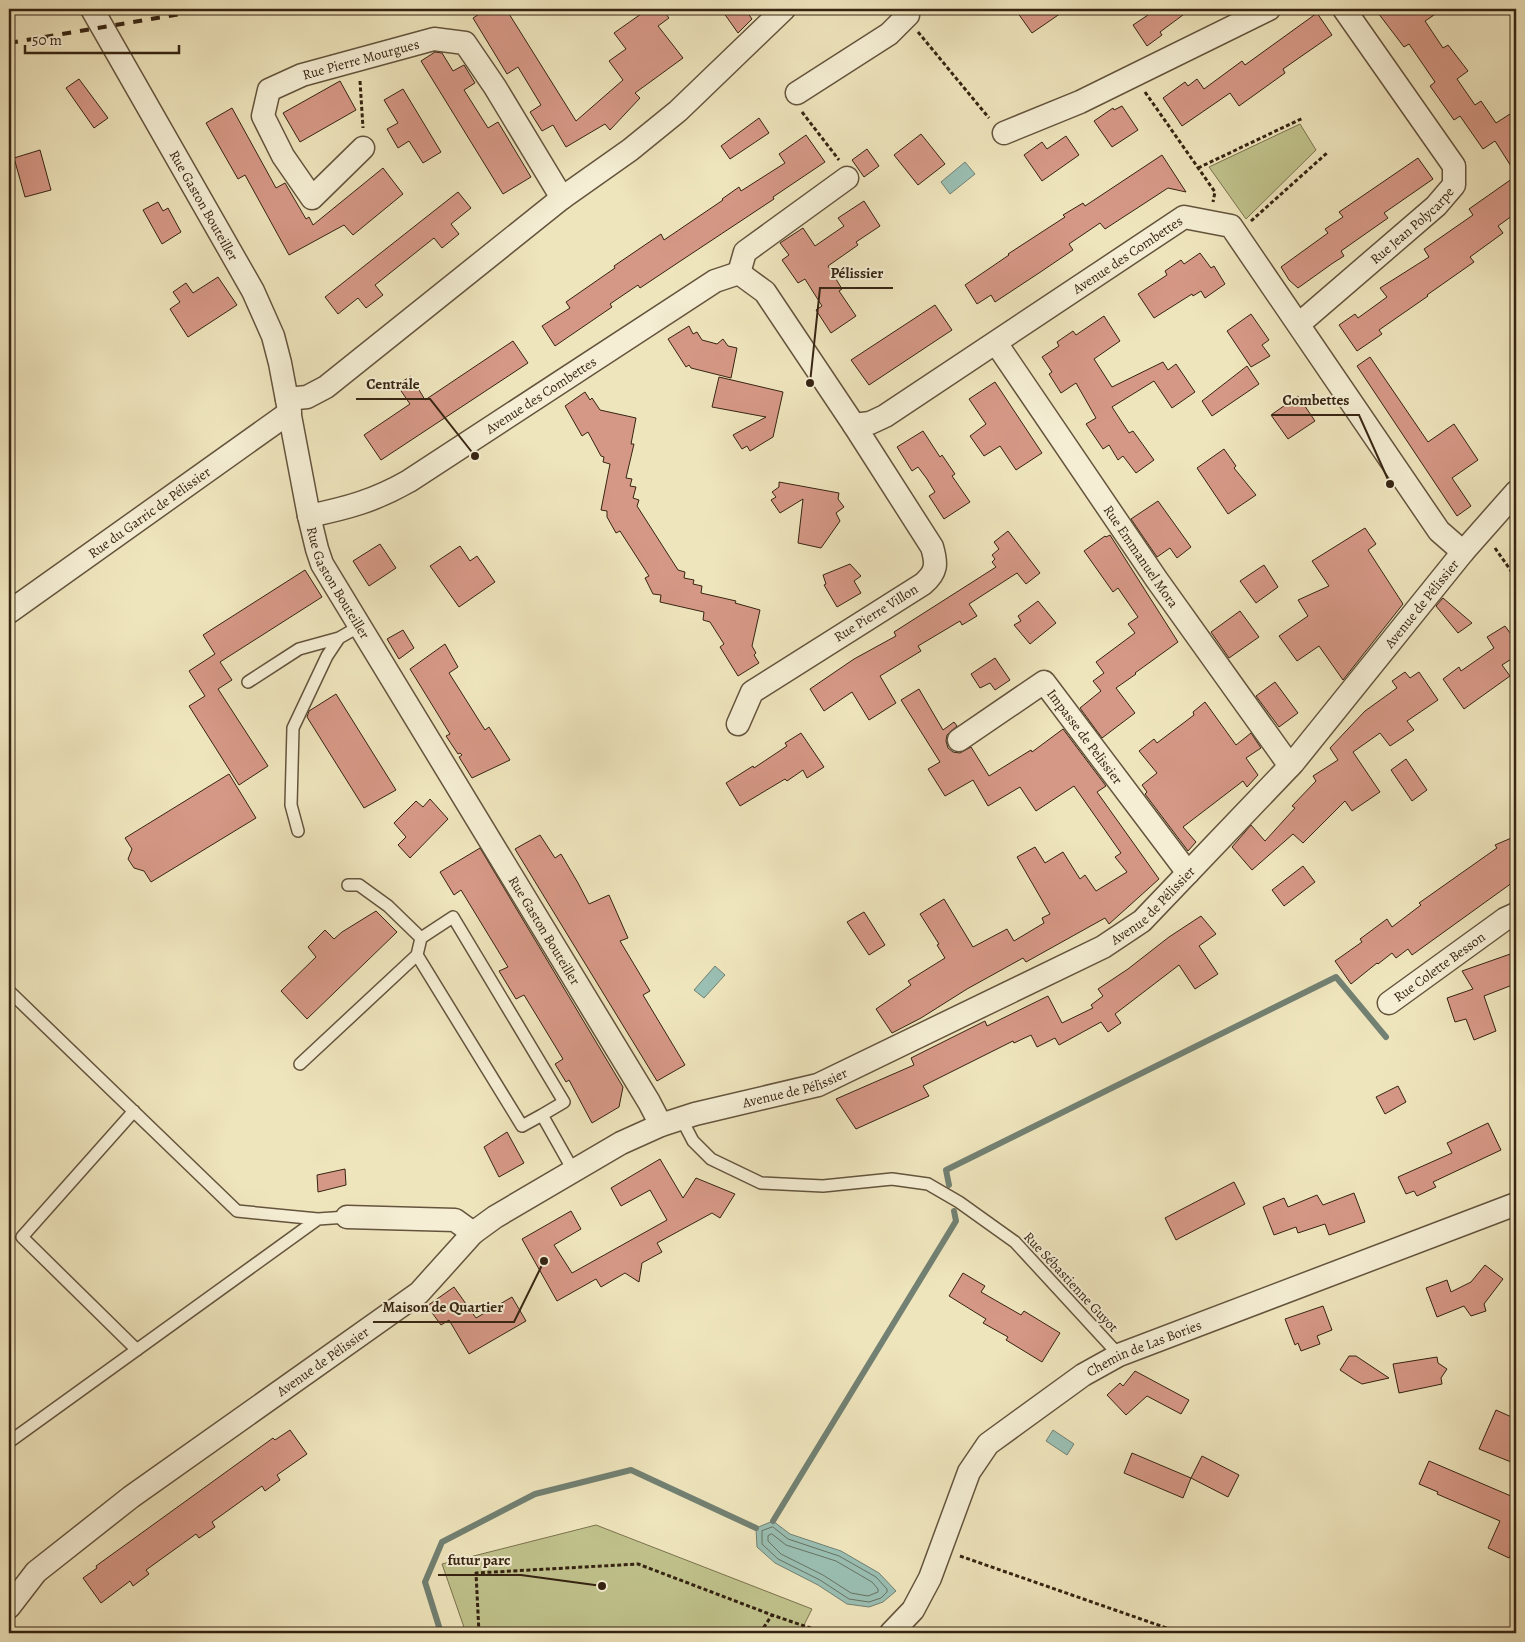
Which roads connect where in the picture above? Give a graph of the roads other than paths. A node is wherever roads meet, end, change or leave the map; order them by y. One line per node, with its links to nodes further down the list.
1 (92, 9): 14 (street, Rue Gaston Bouteiller)
2 (784, 9): 10 (street)
3 (1269, 9): 7 (street)
4 (1344, 9): 12 (street, Rue Jean Polycarpe)
5 (909, 17): 6 (street)
6 (797, 94)
7 (1004, 133)
8 (363, 148): 10 (street, Rue Pierre Mourgues)
9 (847, 178): 11 (street)
10 (562, 198): 14 (street)
11 (739, 273): 15 (street); 17 (street, Avenue des Combettes)
12 (1299, 324): 13 (street, Avenue des Combettes); 18 (street, Avenue des Combettes)
13 (996, 343): 15 (street, Avenue des Combettes); 25 (street, Rue Emmanuel Mora)
14 (288, 405): 17 (street, Rue Gaston Bouteiller); 19 (street, Rue du Garric de Pélissier)
15 (854, 425): 23 (street, Rue Pierre Villon)
16 (1516, 492): 18 (street, Avenue de Pélissier)
17 (309, 516): 20 (street, Rue Gaston Bouteiller)
18 (1463, 552): 25 (street, Avenue de Pélissier)
19 (9, 612)
20 (360, 626): 21 (lane); 37 (street, Rue Gaston Bouteiller)
21 (339, 638): 22 (lane); 26 (lane)
22 (248, 682)
23 (738, 724)
24 (959, 740): 27 (street, Impasse de Pelissier)
25 (1290, 766): 27 (street, Avenue de Pélissier)
26 (298, 831)
27 (1188, 873): 37 (street, Avenue de Pélissier)
28 (348, 885): 30 (lane)
29 (1516, 914): 33 (street, Rue Colette Besson)
30 (421, 938): 31 (lane); 36 (lane)
31 (417, 955): 34 (lane); 36 (lane)
32 (9, 990): 35 (lane)
33 (1389, 1003)
34 (300, 1064)
35 (134, 1111): 41 (lane); 43 (lane)
36 (542, 1115): 38 (lane)
37 (671, 1122): 38 (street, Avenue de Pélissier); 44 (lane, Rue Sébastienne Guyot)
38 (573, 1170): 42 (street, Avenue de Pélissier)
39 (1516, 1204): 44 (street, Chemin de Las Bories)
40 (347, 1218): 41 (lane); 42 (street)
41 (318, 1220): 43 (lane)
42 (473, 1233): 46 (street, Avenue de Pélissier)
43 (137, 1350): 45 (lane)
44 (1119, 1355): 47 (street, Chemin de Las Bories)
45 (9, 1442)
46 (9, 1607)
47 (891, 1633)

